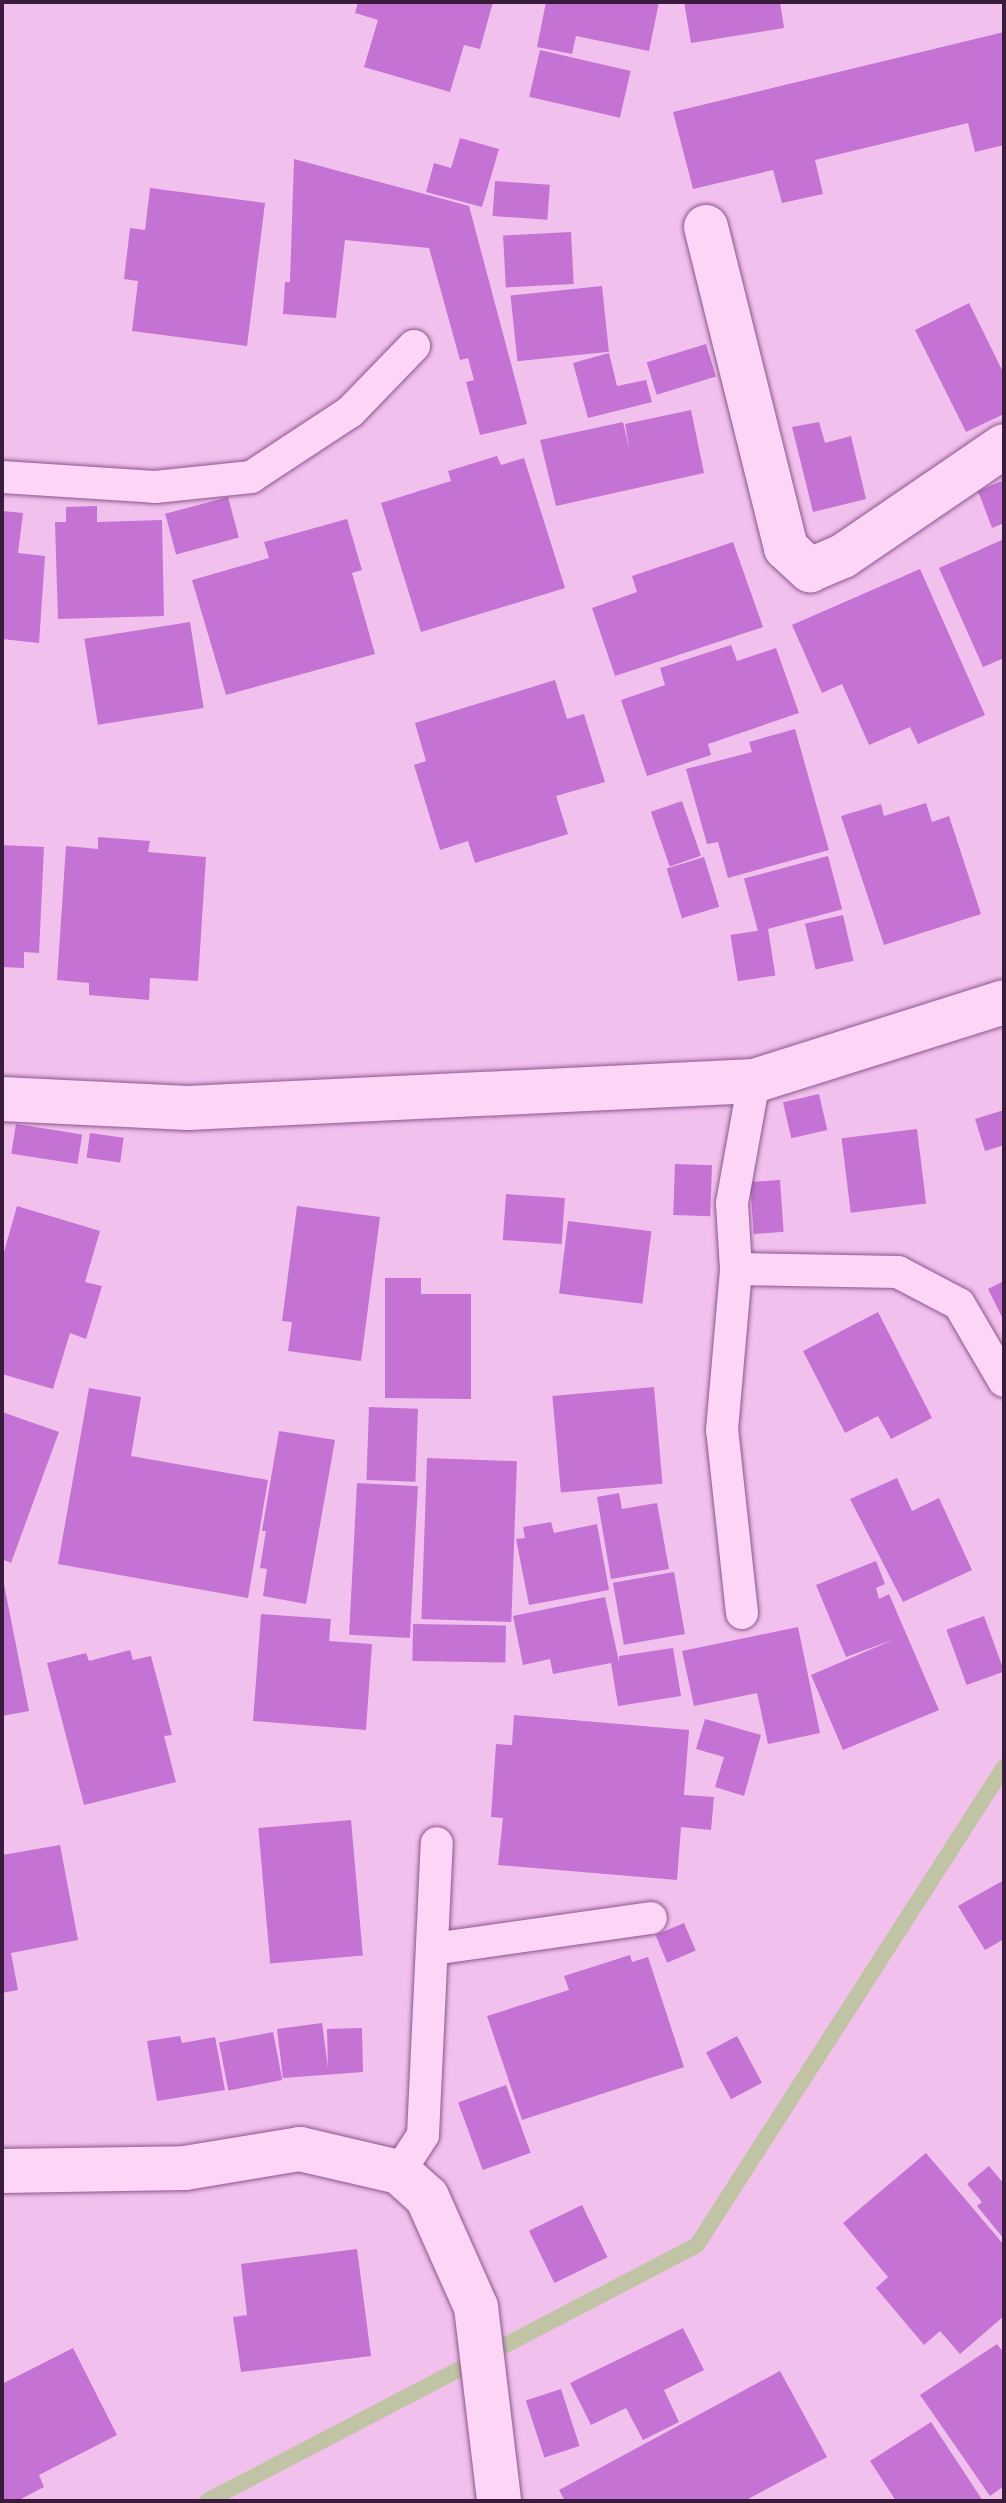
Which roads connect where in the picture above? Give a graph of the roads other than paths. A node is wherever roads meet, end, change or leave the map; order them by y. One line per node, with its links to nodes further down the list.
1 (706, 227): 3 (street)
2 (414, 346): 4 (lane)
3 (1004, 446)
4 (2, 477)
5 (1004, 1002): 6 (street)
6 (754, 1081): 7 (street); 8 (lane)
7 (2, 1099)
8 (736, 1269): 9 (lane); 10 (lane)
9 (1004, 1381)
10 (742, 1613)
11 (437, 1843): 13 (lane)
12 (651, 1918): 13 (lane)
13 (433, 1949): 15 (lane)
14 (2, 2171): 15 (street)
15 (399, 2172): 16 (street)
16 (496, 2480)

